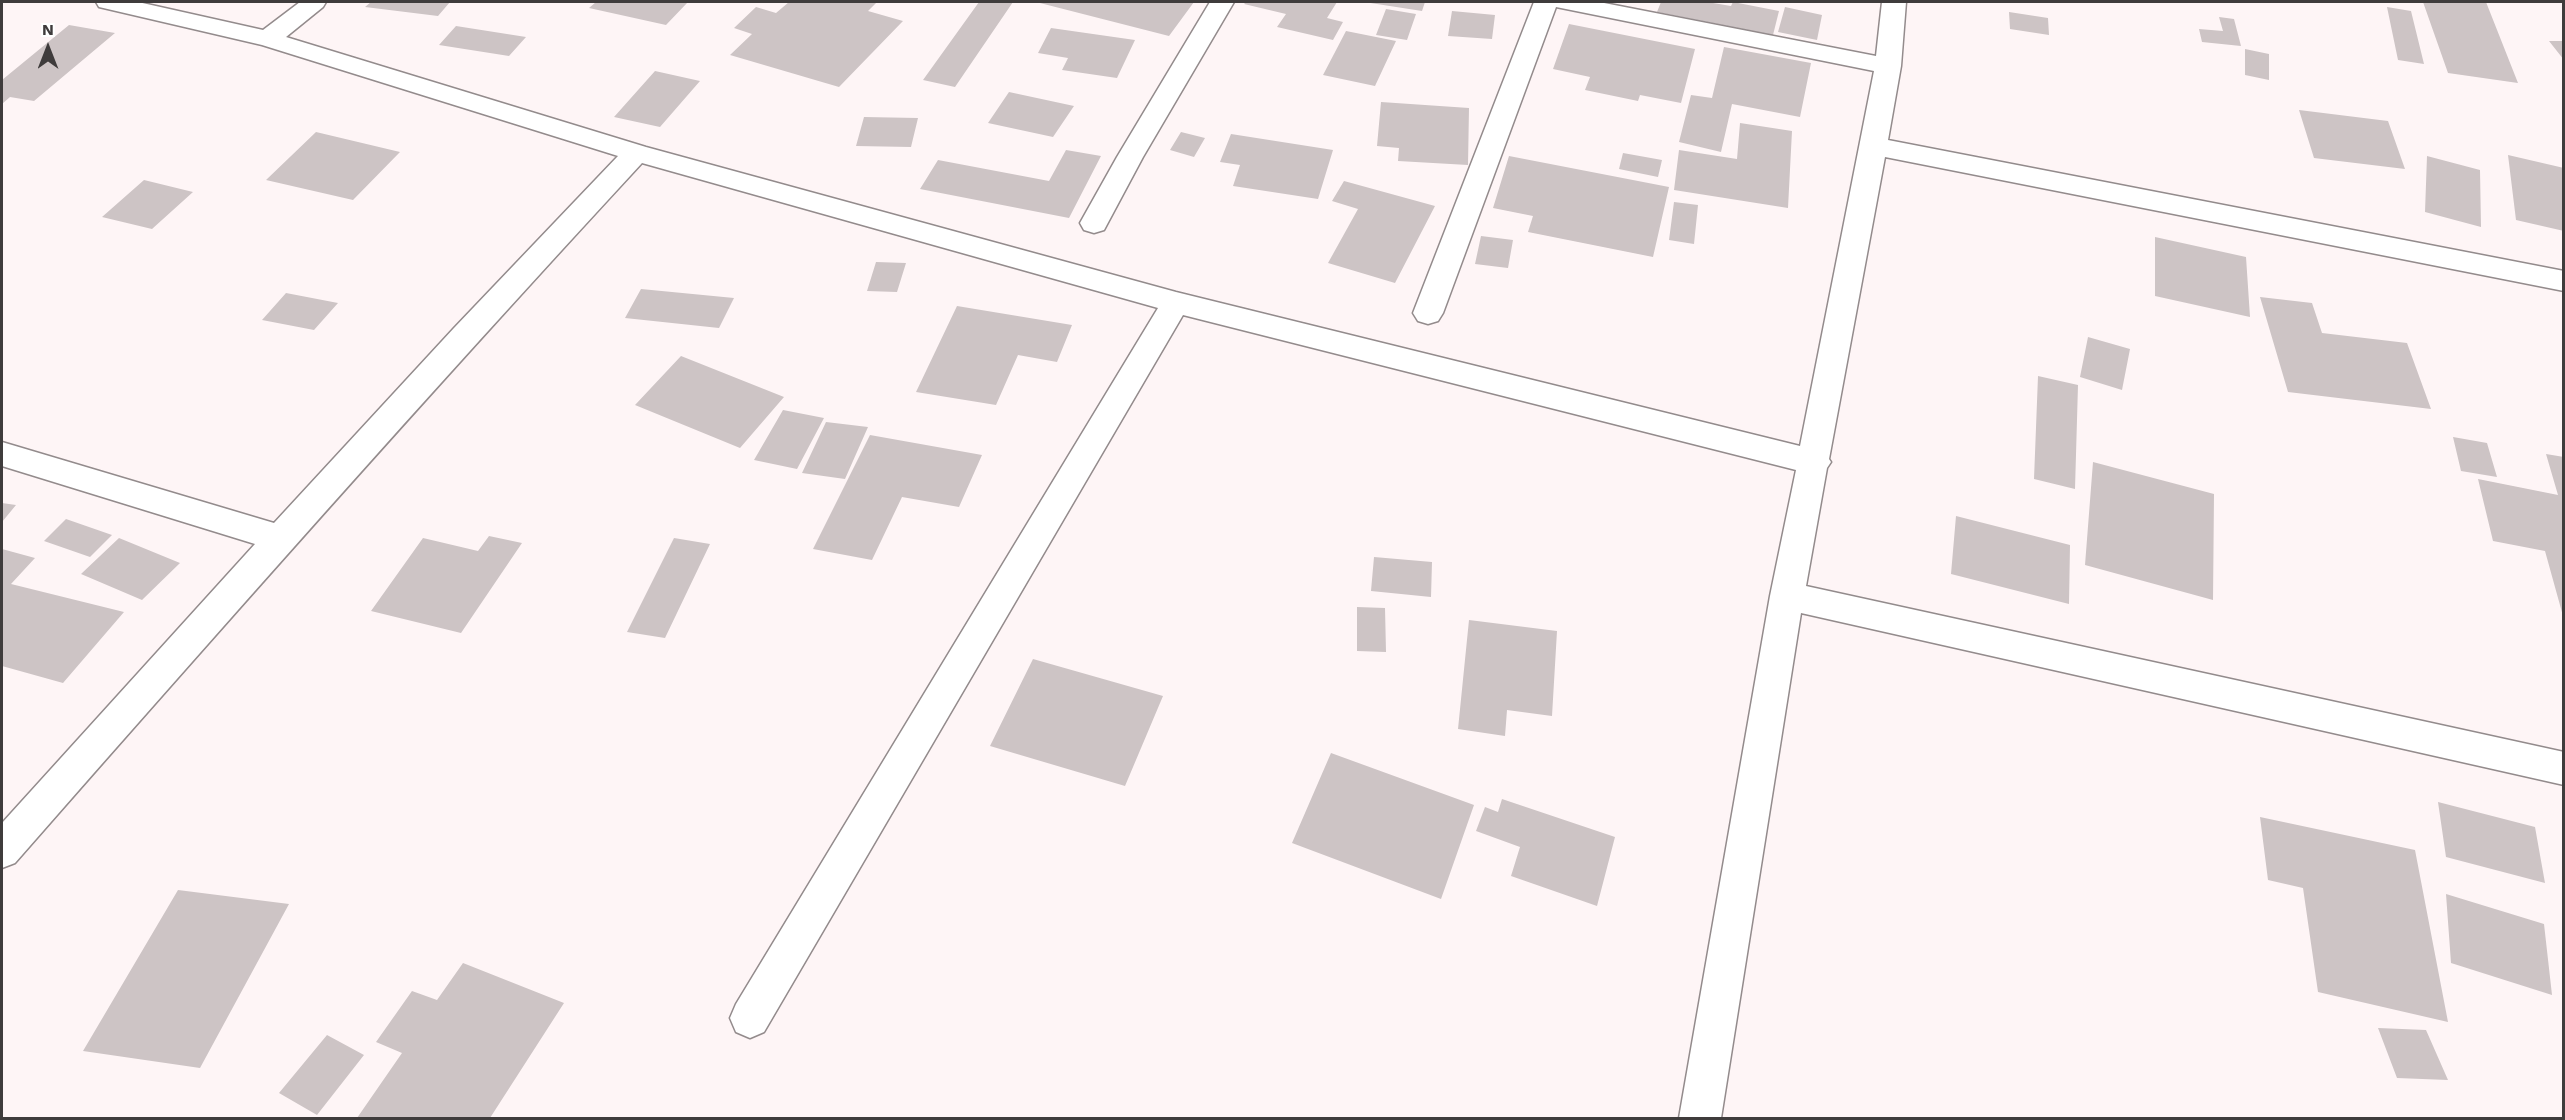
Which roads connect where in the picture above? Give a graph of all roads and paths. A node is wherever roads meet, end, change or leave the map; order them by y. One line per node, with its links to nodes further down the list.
1 (108, 2): 7 (street)
2 (314, 2): 7 (street)
3 (1222, 2): 11 (street)
4 (1546, 2): 14 (street)
5 (1564, 2): 8 (street)
6 (1894, 2): 8 (street)
7 (268, 39): 10 (street)
8 (1888, 66): 9 (street)
9 (1874, 146): 12 (street); 16 (street)
10 (637, 153): 13 (street); 17 (street)
11 (1094, 223)
12 (2564, 281)
13 (1176, 303): 16 (street); 21 (street)
14 (1428, 313)
15 (2, 454): 17 (street)
16 (1815, 462): 18 (street)
17 (280, 538): 20 (street)
18 (1787, 596): 19 (street); 22 (street)
19 (2564, 769)
20 (2, 850)
21 (750, 1018)
22 (1700, 1119)

